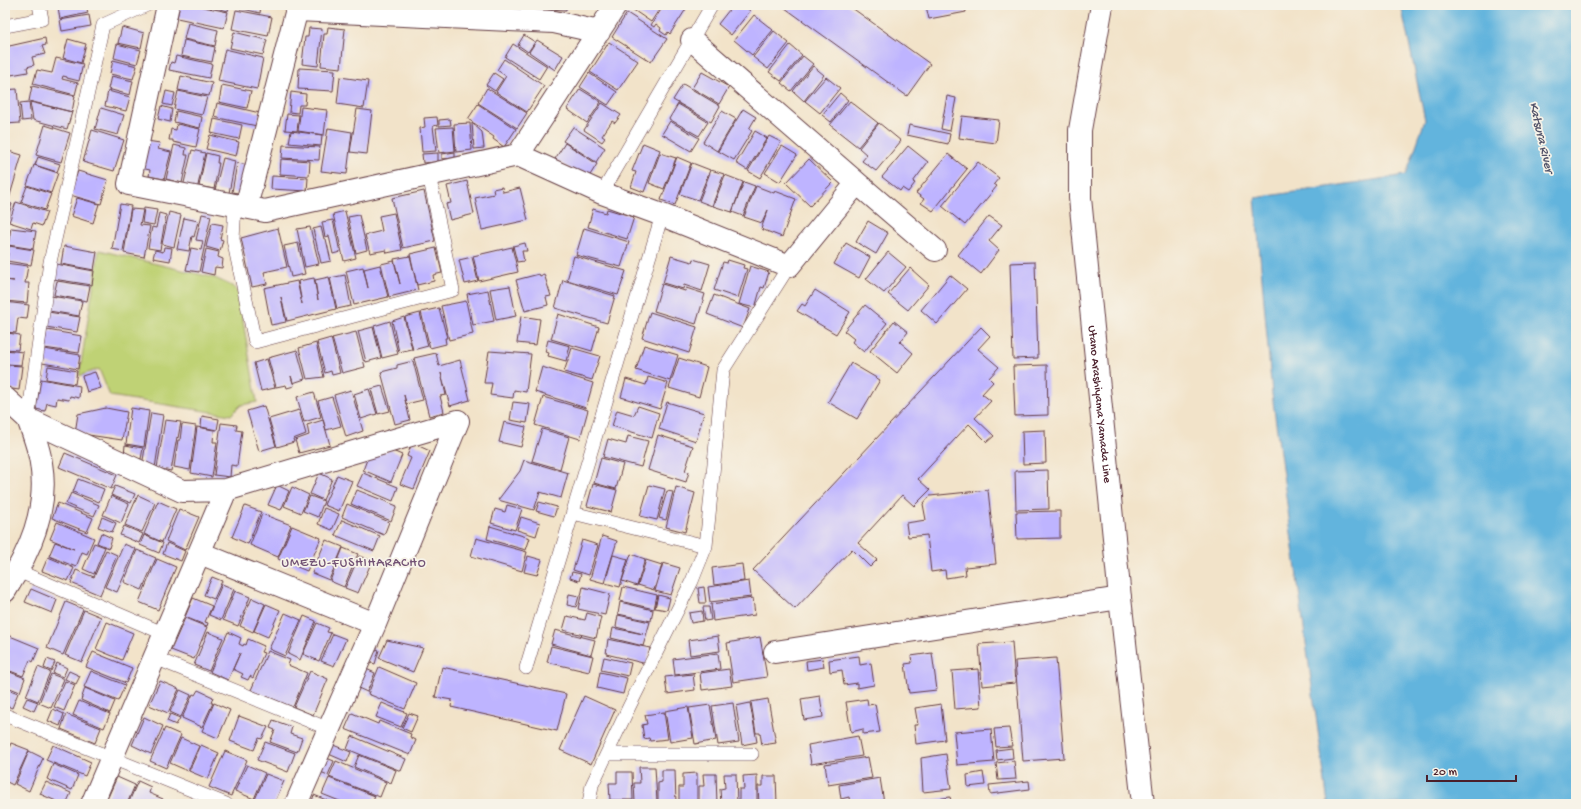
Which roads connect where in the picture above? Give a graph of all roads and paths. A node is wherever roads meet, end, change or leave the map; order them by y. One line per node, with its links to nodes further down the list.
1 (39, 5): 8 (lane)
2 (147, 5): 20 (lane)
3 (168, 5): 15 (street)
4 (616, 5): 9 (street)
5 (712, 5): 10 (lane)
6 (1102, 5): 27 (street, Utano Arashiyama Yamada Line)
7 (298, 7): 9 (street); 15 (street)
8 (5, 26)
9 (599, 32): 11 (street)
10 (692, 40): 13 (street); 14 (lane)
11 (518, 155): 12 (street); 14 (street)
12 (429, 175): 15 (street); 15 (lane)
13 (857, 183): 17 (street); 18 (street)
14 (602, 193): 16 (street)
15 (241, 206)
16 (662, 215): 18 (street); 22 (lane)
17 (935, 250)
18 (789, 266): 23 (lane)
19 (5, 398): 20 (street)
20 (28, 419): 21 (street); 25 (street)
21 (226, 490): 24 (street); 28 (street)
22 (573, 513): 23 (lane); 32 (lane)
23 (706, 546): 35 (lane)
24 (200, 553): 28 (street); 29 (street)
25 (18, 571): 26 (street); 29 (lane)
26 (5, 591)
27 (1120, 598): 30 (street); 42 (street, Utano Arashiyama Yamada Line)
28 (375, 624): 34 (street)
29 (165, 634): 31 (street)
30 (775, 652)
31 (155, 658): 34 (lane); 37 (street)
32 (526, 668)
33 (5, 715): 37 (lane)
34 (329, 729): 40 (street)
35 (607, 754): 36 (lane); 41 (lane)
36 (752, 754)
37 (111, 758): 38 (street); 39 (lane)
38 (92, 804)
39 (226, 804)
40 (296, 804)
41 (588, 804)
42 (1143, 804)

